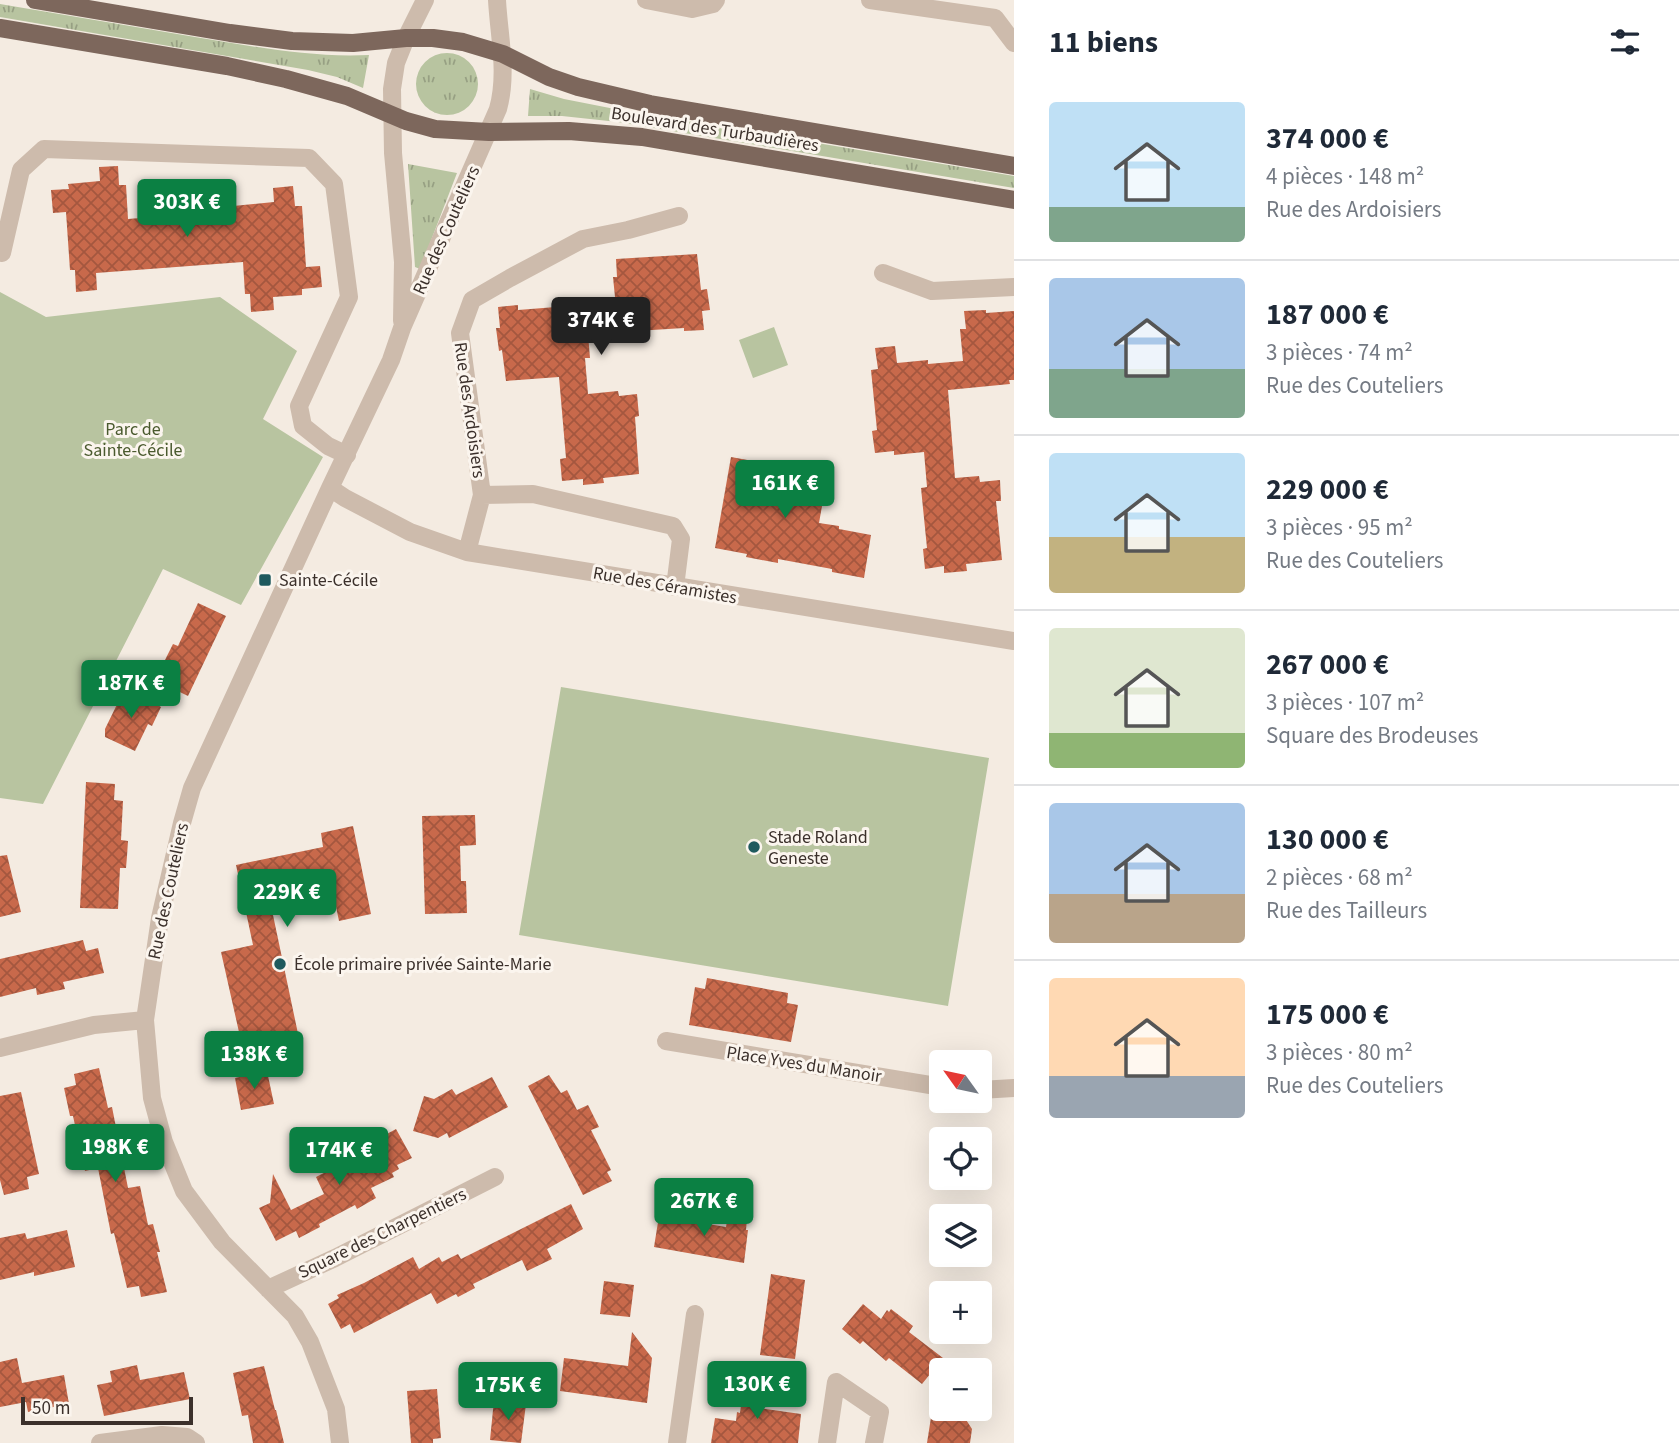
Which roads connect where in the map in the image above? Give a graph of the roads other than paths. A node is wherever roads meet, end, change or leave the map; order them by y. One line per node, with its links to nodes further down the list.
1 (35, 0): 8 (main road, Boulevard des Turbaudières)
2 (425, 0): 8 (street)
3 (497, 0): 10 (street)
4 (646, 0): 5 (street)
5 (716, 0)
6 (870, 0): 9 (street)
7 (0, 28): 11 (main road, Boulevard des Turbaudières)
8 (405, 38): 10 (main road, Boulevard des Turbaudières); 11 (street)
9 (1014, 43)
10 (503, 54): 12 (street); 13 (main road, Boulevard des Turbaudières)
11 (392, 116): 12 (main road, Boulevard des Turbaudières); 19 (street, Rue des Couteliers)
12 (489, 132): 14 (main road, Boulevard des Turbaudières); 19 (street, Rue des Couteliers)
13 (1014, 166)
14 (1014, 200)
15 (680, 216): 22 (street, Rue des Ardoisiers)
16 (2, 253): 20 (street)
17 (883, 273): 18 (street)
18 (1014, 287)
19 (402, 328): 20 (street, Rue des Couteliers)
20 (347, 455): 21 (street, Rue des Couteliers)
21 (330, 488): 23 (street, Rue des Céramistes); 26 (street, Rue des Couteliers)
22 (482, 495): 23 (street, Rue des Ardoisiers); 24 (street, Rue des Ardoisiers)
23 (467, 552): 24 (street, Rue des Céramistes)
24 (674, 587): 25 (street, Rue des Céramistes)
25 (1014, 641)
26 (145, 1020): 28 (street); 33 (street, Rue des Couteliers)
27 (666, 1041): 29 (street, Place Yves du Manoir)
28 (0, 1048)
29 (929, 1085)
30 (1014, 1088): 31 (street)
31 (992, 1089)
32 (495, 1177): 33 (street, Square des Charpentiers)
33 (268, 1289): 37 (street, Rue des Couteliers)
34 (695, 1314): 38 (street)
35 (100, 1443): 36 (street)
36 (196, 1443)
37 (340, 1443)
38 (677, 1443)
39 (827, 1443): 40 (street)
40 (874, 1443)

